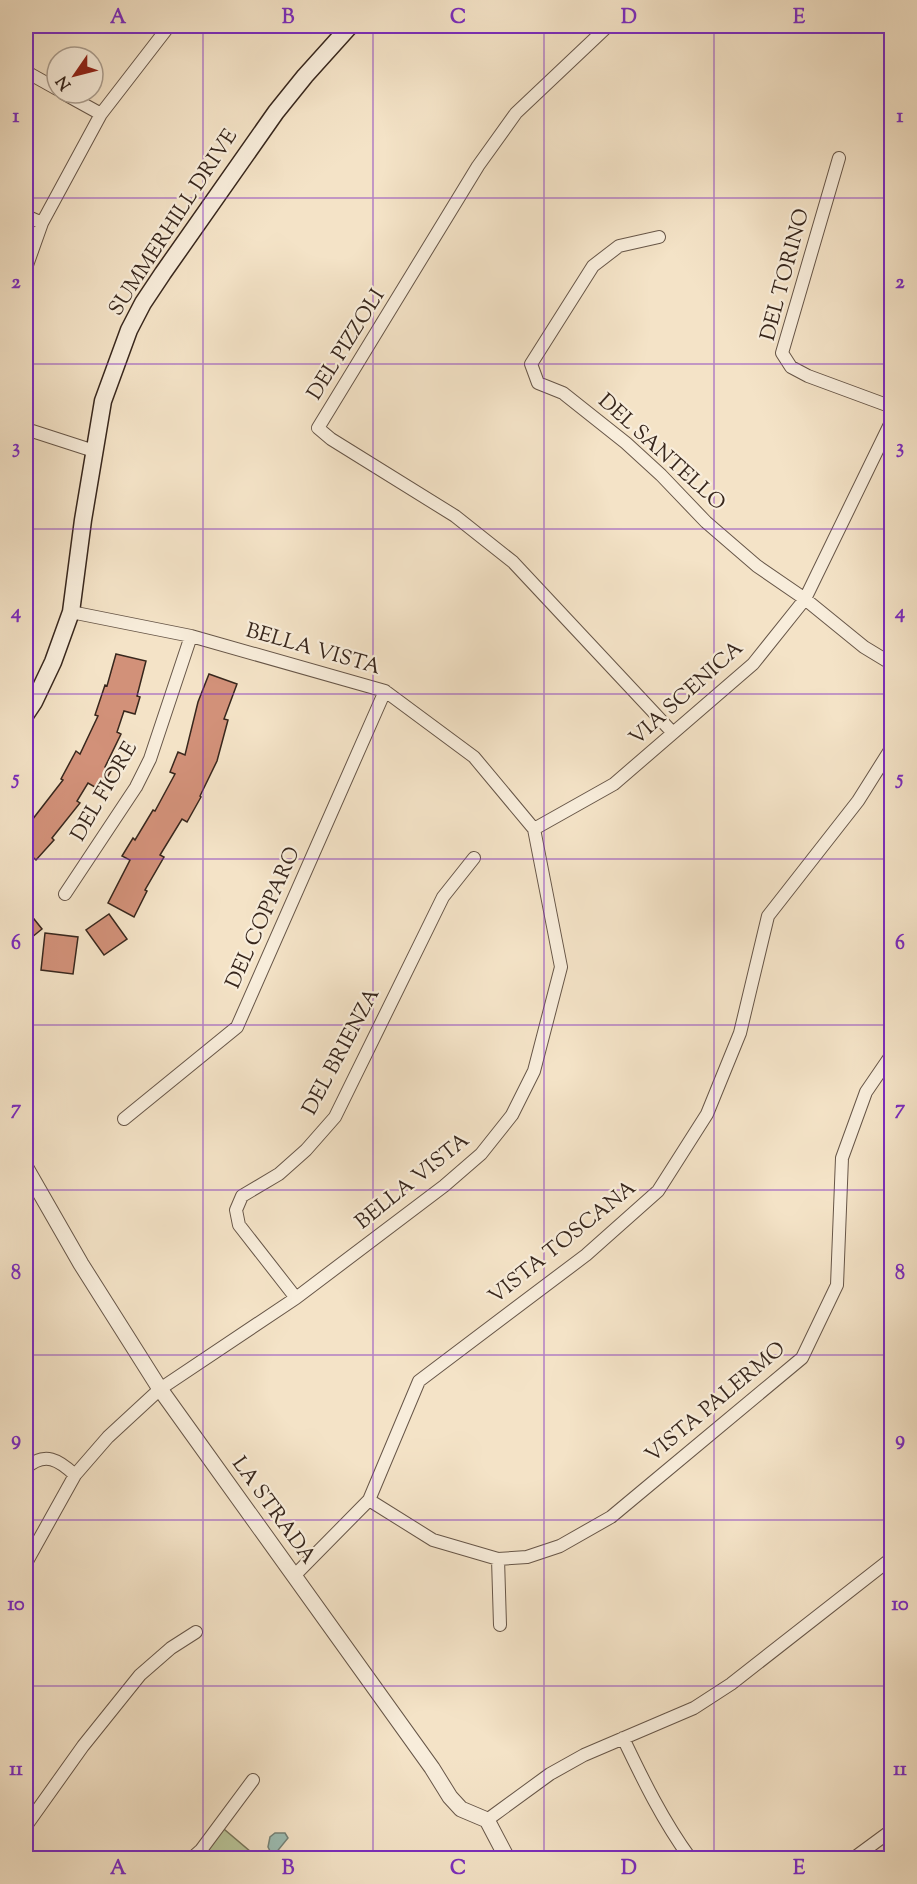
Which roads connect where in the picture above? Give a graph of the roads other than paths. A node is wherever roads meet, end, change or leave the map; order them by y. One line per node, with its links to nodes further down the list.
1 (169, 26): 7 (street)
2 (350, 26): 16 (main road, SUMMERHILL DRIVE)
3 (608, 26): 23 (street, DEL PIZZOLI)
4 (26, 74): 5 (street)
5 (45, 82)
6 (85, 105): 7 (street)
7 (101, 114): 10 (street)
8 (839, 158): 13 (street, DEL TORINO)
9 (26, 216): 10 (street)
10 (42, 223): 12 (street)
11 (658, 237): 17 (street, DEL SANTELLO)
12 (26, 268)
13 (891, 407)
14 (891, 420): 17 (street, VIA SCENICA)
15 (26, 429): 16 (street)
16 (94, 452): 18 (main road, SUMMERHILL DRIVE)
17 (805, 599): 20 (street); 23 (street, VIA SCENICA)
18 (71, 612): 19 (street, BELLA VISTA); 22 (main road, SUMMERHILL DRIVE)
19 (191, 636): 21 (street, BELLA VISTA); 27 (street, DEL FIORE)
20 (891, 664)
21 (385, 691): 25 (street, BELLA VISTA); 29 (street, DEL COPPARO)
22 (26, 714)
23 (673, 733): 25 (street, VIA SCENICA)
24 (891, 747): 35 (street, VISTA TOSCANA)
25 (534, 829): 31 (street, BELLA VISTA)
26 (474, 858): 31 (street, DEL BRIENZA)
27 (65, 894)
28 (891, 1054): 37 (street, VISTA PALERMO)
29 (124, 1119)
30 (26, 1168): 32 (street, LA STRADA)
31 (296, 1298): 32 (street, BELLA VISTA)
32 (160, 1389): 34 (street, BELLA VISTA); 39 (street, LA STRADA)
33 (26, 1468): 34 (street)
34 (75, 1475): 38 (street, BELLA VISTA)
35 (369, 1500): 37 (street, VISTA PALERMO); 39 (street, VISTA TOSCANA)
36 (891, 1558): 42 (street)
37 (498, 1559): 40 (street)
38 (26, 1563)
39 (294, 1576): 44 (street, LA STRADA)
40 (500, 1625)
41 (196, 1632): 45 (street)
42 (622, 1738): 44 (street); 49 (street)
43 (253, 1780): 47 (street)
44 (487, 1820): 48 (street)
45 (26, 1826)
46 (891, 1830): 50 (street)
47 (192, 1858)
48 (507, 1858)
49 (690, 1858)
50 (854, 1858)

